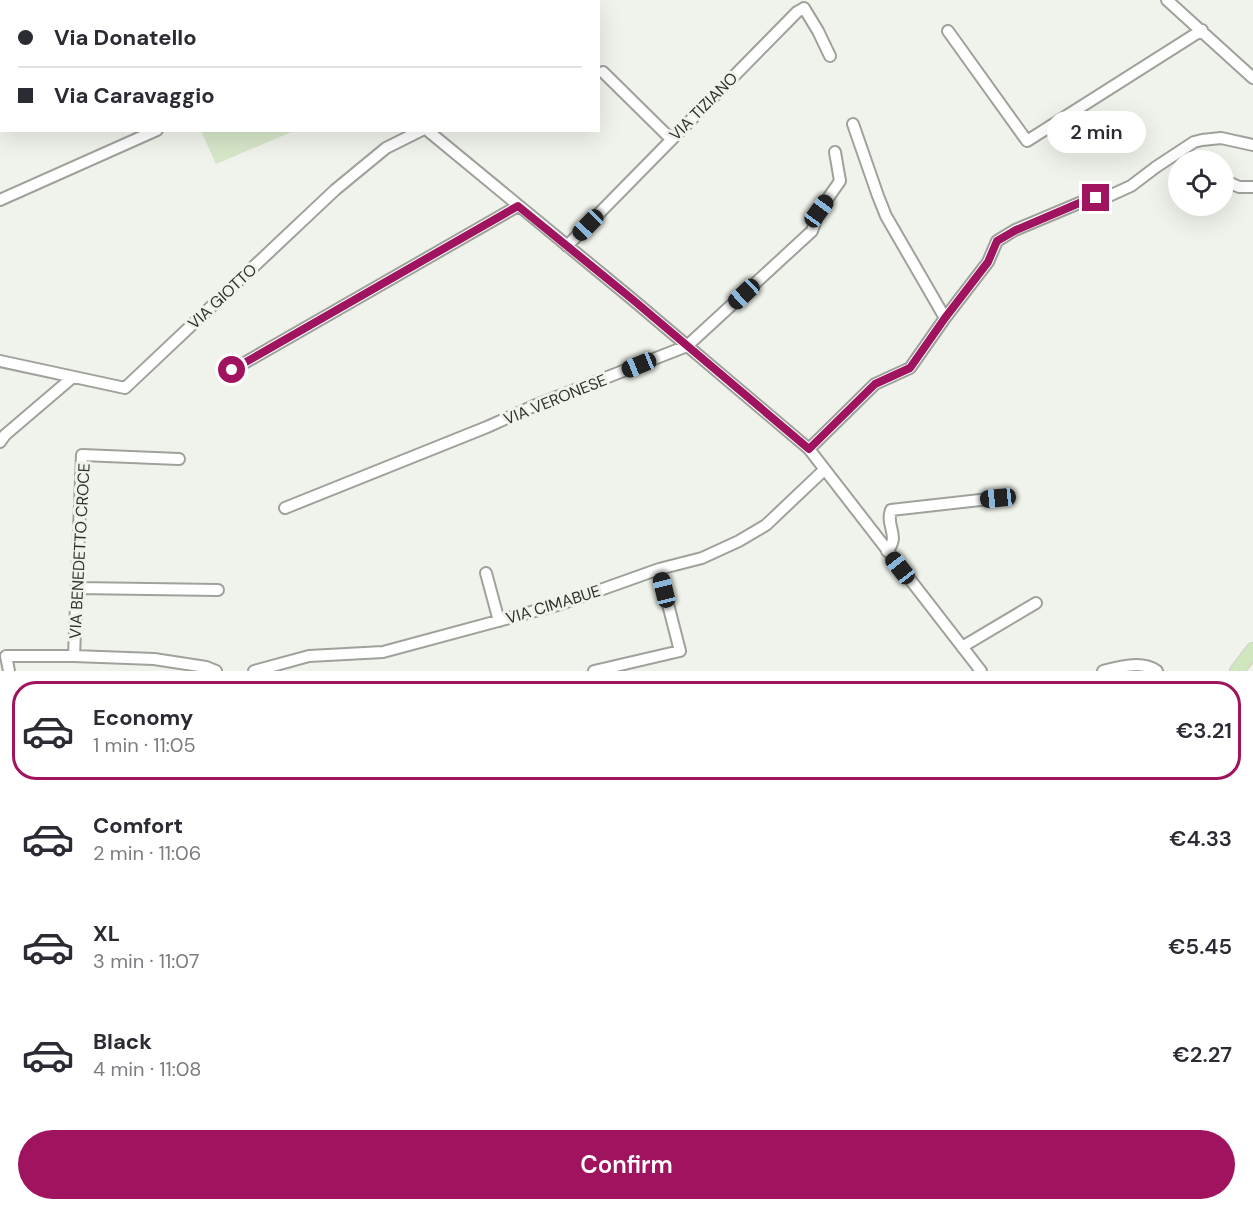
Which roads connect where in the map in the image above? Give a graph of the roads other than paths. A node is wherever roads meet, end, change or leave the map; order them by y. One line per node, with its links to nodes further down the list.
1 (1167, 0): 2 (street)
2 (1202, 30): 3 (street); 6 (street)
3 (948, 31)
4 (830, 56): 11 (street, VIA TIZIANO)
5 (603, 72): 11 (street)
6 (1253, 78)
7 (853, 124): 19 (street)
8 (153, 132): 16 (street)
9 (420, 132): 23 (street, VIA GIOTTO)
10 (426, 132): 17 (street)
11 (670, 139): 18 (street, VIA TIZIANO)
12 (1253, 145): 19 (street)
13 (836, 152): 20 (street, VIA VERONESE)
14 (1234, 185): 15 (street)
15 (1253, 187)
16 (0, 200)
17 (518, 206): 18 (street); 22 (street)
18 (567, 246): 20 (street)
19 (945, 318): 25 (street)
20 (687, 346): 25 (street); 29 (street, VIA VERONESE)
21 (0, 361): 23 (street, VIA GIOTTO)
22 (232, 370)
23 (73, 377): 24 (street)
24 (0, 442)
25 (809, 449): 27 (street)
26 (179, 459): 33 (street, VIA BENEDETTO CROCE)
27 (824, 470): 30 (street); 31 (street, VIA CIMABUE)
28 (998, 498): 30 (street)
29 (285, 508)
30 (887, 551): 37 (street)
31 (659, 569): 36 (street, VIA CIMABUE); 45 (street)
32 (486, 573): 36 (street)
33 (78, 588): 34 (street); 40 (street, VIA BENEDETTO CROCE)
34 (218, 590)
35 (1036, 603): 37 (street)
36 (499, 621): 44 (street, VIA CIMABUE)
37 (962, 647): 46 (street)
38 (1253, 650): 41 (main road)
39 (3, 656): 40 (street, VIA BENEDETTO CROCE); 42 (street, VIA BENEDETTO CROCE)
40 (74, 656): 43 (street)
41 (1238, 668)
42 (9, 671)
43 (216, 671)
44 (254, 671)
45 (594, 671)
46 (981, 671)
47 (1103, 671): 48 (street)
48 (1156, 671)

